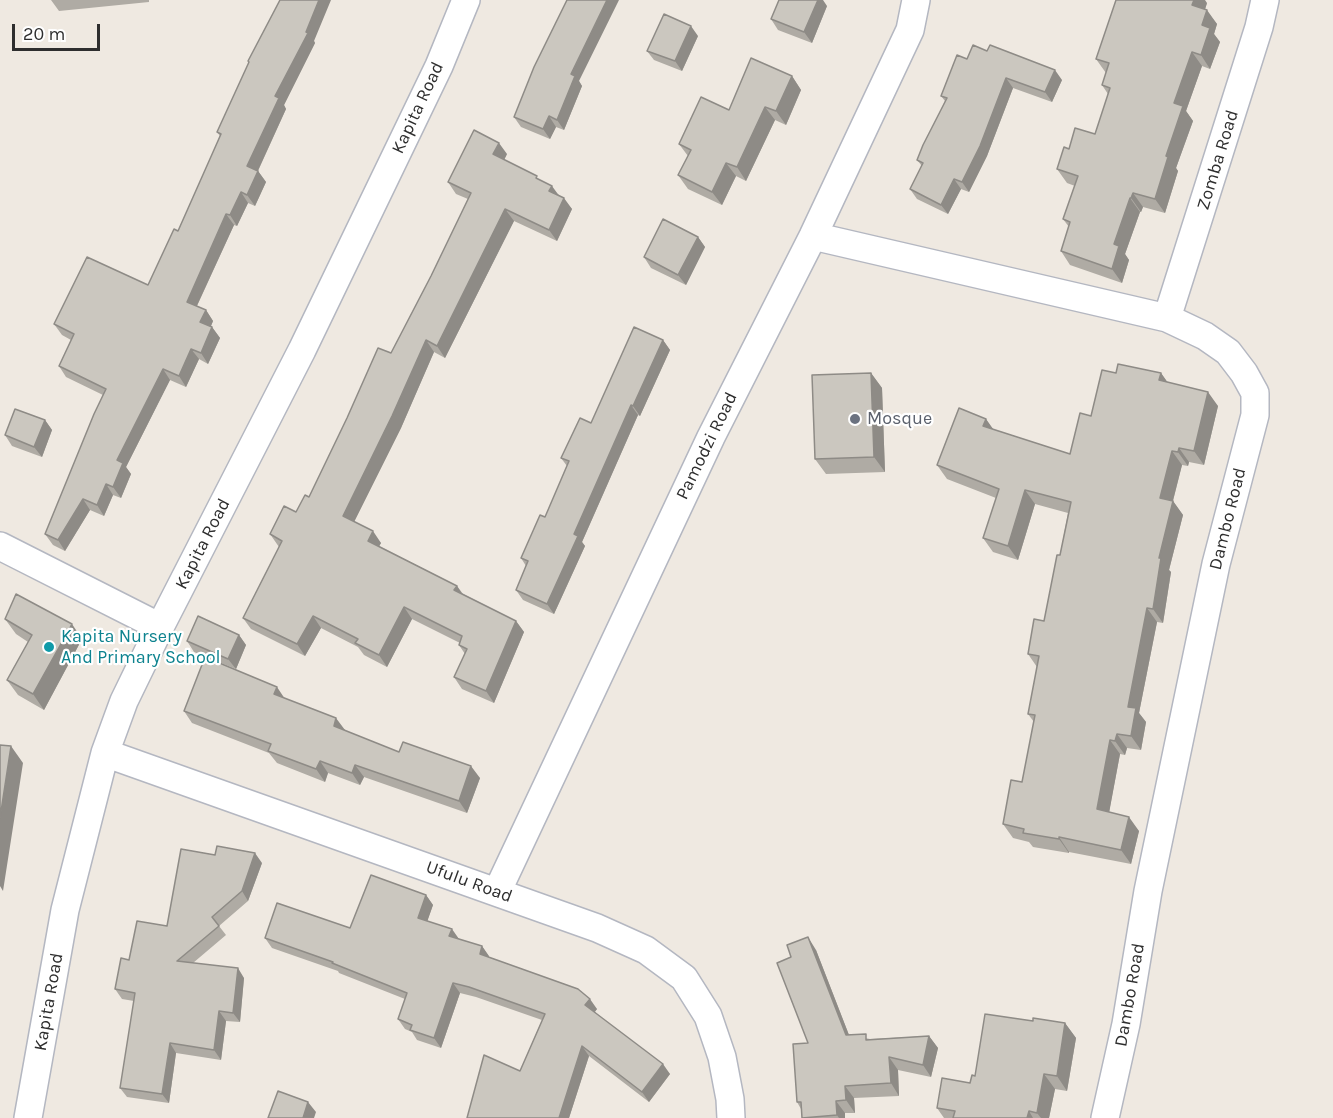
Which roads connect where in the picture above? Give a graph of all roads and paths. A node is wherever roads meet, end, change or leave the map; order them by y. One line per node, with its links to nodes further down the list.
1 (465, 0): 7 (street, Kapita Road)
2 (916, 0): 4 (street, Pamodzi Road)
3 (1265, 0): 5 (street, Zomba Road)
4 (813, 236): 5 (street, Dambo Road); 9 (street, Pamodzi Road)
5 (1167, 318): 12 (street, Dambo Road)
6 (0, 546): 7 (street)
7 (160, 627): 8 (street, Kapita Road)
8 (105, 753): 9 (street, Ufulu Road); 10 (street, Kapita Road)
9 (497, 892): 11 (street, Ufulu Road)
10 (28, 1118)
11 (732, 1118)
12 (1105, 1118)

